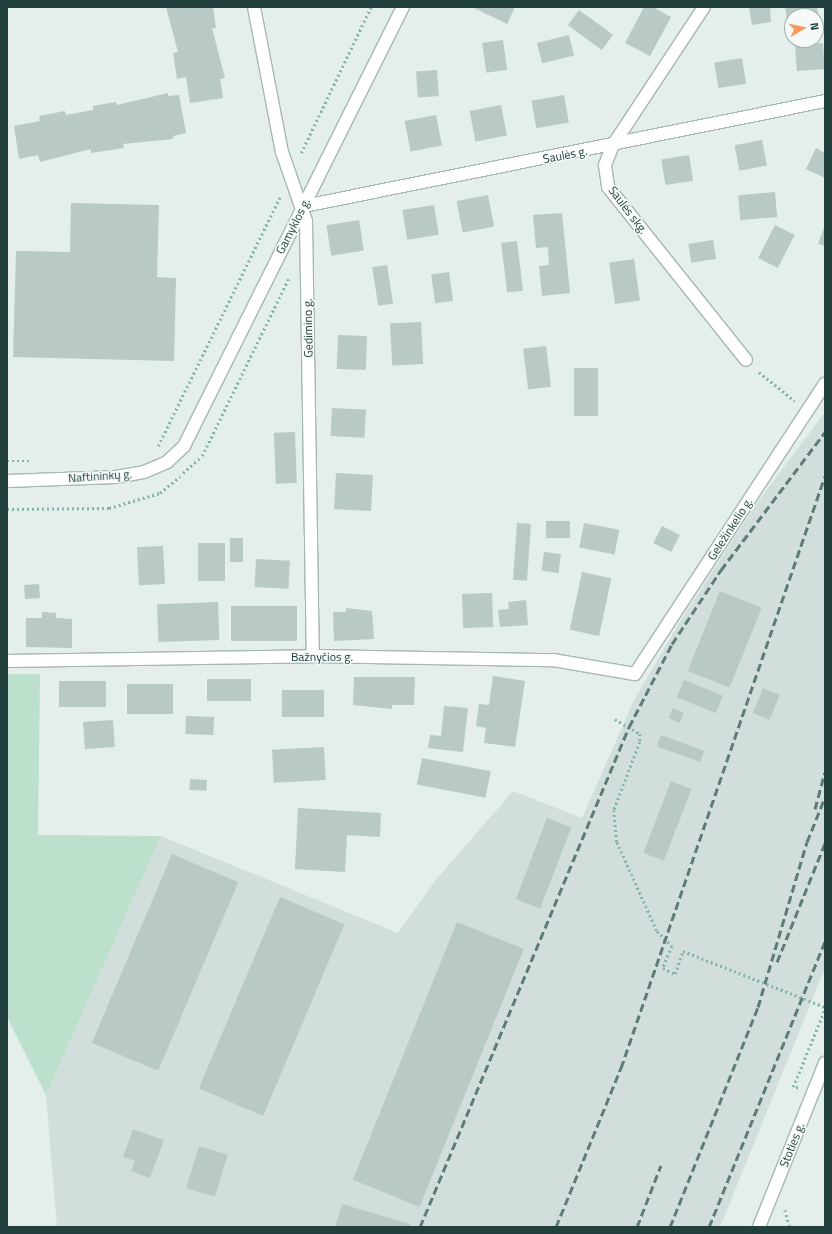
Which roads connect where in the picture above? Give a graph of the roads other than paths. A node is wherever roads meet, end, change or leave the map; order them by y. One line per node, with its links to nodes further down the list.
1 (254, 7): 6 (street, Gedimino g.)
2 (403, 7): 6 (street, Gamyklos g.)
3 (704, 7): 5 (street, Saulės skg.)
4 (825, 101): 5 (street, Saulės g.)
5 (613, 145): 6 (street, Saulės g.); 7 (street, Saulės skg.)
6 (304, 206): 9 (street, Gamyklos g.); 11 (street, Gedimino g.)
7 (746, 360)
8 (825, 384): 13 (street, Geležinkelio g.)
9 (184, 446): 10 (street, Naftininkų g.)
10 (7, 480)
11 (313, 656): 12 (street, Bažnyčios g.); 13 (street, Bažnyčios g.)
12 (7, 661)
13 (635, 674)
14 (825, 1063): 15 (street, Stoties g.)
15 (759, 1227)

